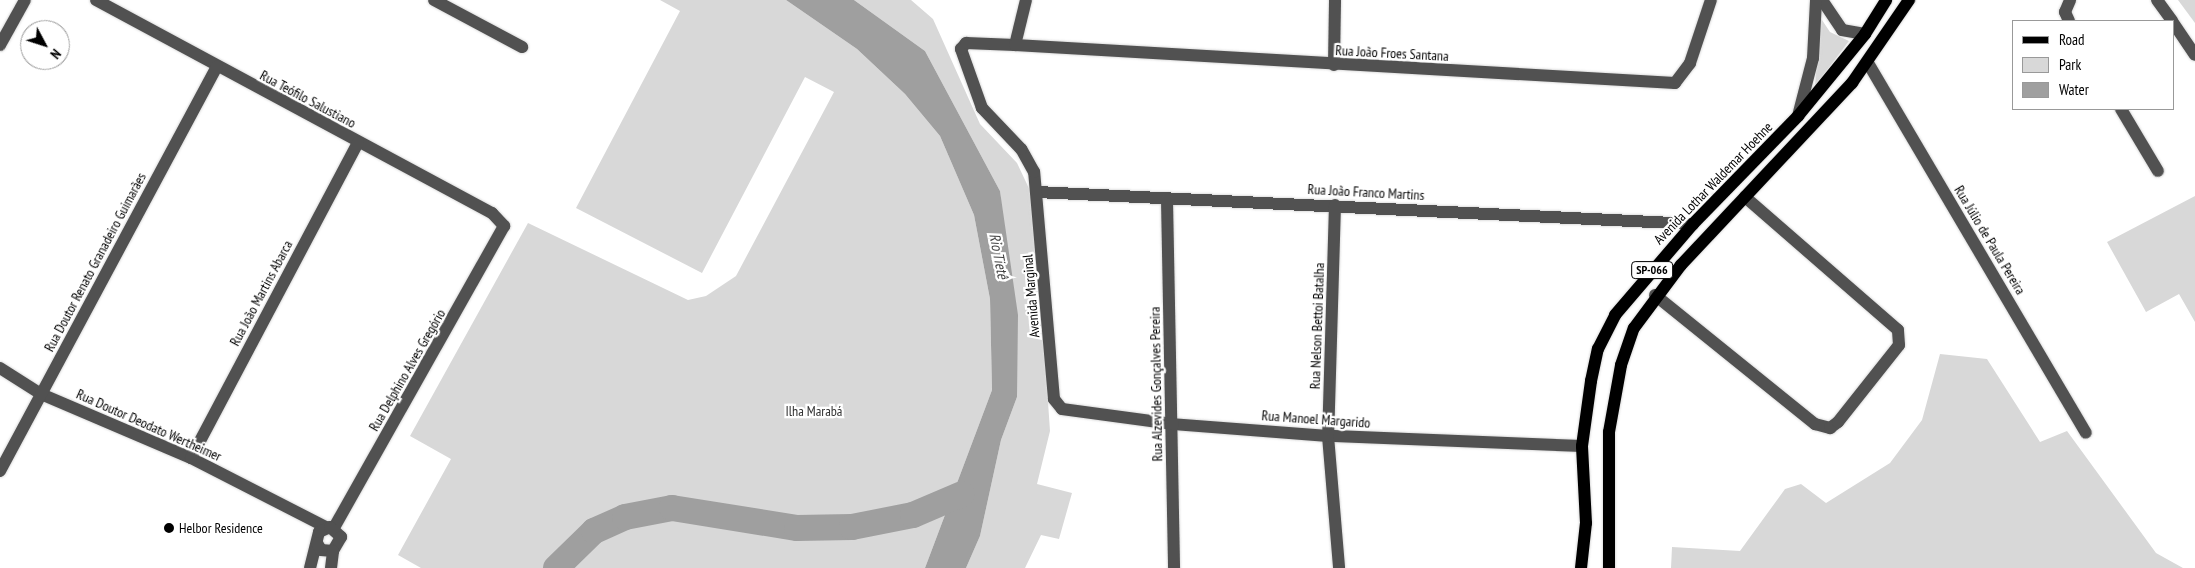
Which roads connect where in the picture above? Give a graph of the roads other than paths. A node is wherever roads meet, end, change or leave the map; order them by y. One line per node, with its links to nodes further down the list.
1 (25, 0): 17 (street)
2 (96, 0): 24 (street, Rua Teófilo Salustiano)
3 (434, 0): 19 (street)
4 (1026, 0): 18 (street)
5 (1335, 0): 23 (street)
6 (1711, 0): 23 (street, Rua João Froes Santana)
7 (1816, 0): 26 (street)
8 (1822, 0): 16 (street)
9 (1886, 0): 16 (main road, SP-066)
10 (1909, 0): 22 (main road, SP-066)
11 (2070, 0): 13 (street)
12 (2157, 0): 14 (street)
13 (2069, 20)
14 (2171, 20)
15 (2175, 26): 21 (street)
16 (1865, 34): 26 (main road, Avenida Lothar Waldemar Hoehne / SP-066)
17 (0, 45)
18 (1015, 45): 20 (street, Rua João Froes Santana); 23 (street, Rua João Froes Santana)
19 (522, 47)
20 (961, 49): 29 (street, Avenida Marginal)
21 (2195, 55)
22 (1868, 63): 30 (main road, SP-066); 40 (street, Rua Júlio de Paula Pereira)
23 (1334, 65)
24 (217, 67): 27 (street, Rua Teófilo Salustiano); 37 (street, Rua Doutor Renato Granadeiro Guimarães)
25 (2122, 110): 28 (street)
26 (1798, 116): 33 (main road, Avenida Lothar Waldemar Hoehne / SP-066)
27 (358, 143): 34 (street, Rua Teófilo Salustiano); 43 (street, Rua João Martins Abarca)
28 (2158, 171)
29 (1037, 192): 31 (street, Rua João Franco Martins); 38 (street, Avenida Marginal)
30 (1745, 197): 35 (main road, SP-066); 35 (street)
31 (1167, 200): 32 (street, Rua João Franco Martins); 39 (street, Rua Alzevides Gonçalves Pereira)
32 (1336, 205): 33 (street, Rua João Franco Martins); 41 (street, Rua Nelson Bettoi Batalha)
33 (1693, 224): 42 (main road, Avenida Lothar Waldemar Hoehne / SP-066)
34 (504, 226): 45 (street, Rua Delphino Alves Gregório)
35 (1655, 295): 53 (main road, SP-066)
36 (0, 368): 37 (street, Rua Doutor Deodato Wertheimer)
37 (41, 394): 43 (street, Rua Doutor Deodato Wertheimer); 44 (street, Rua Doutor Renato Granadeiro Guimarães)
38 (1054, 399): 39 (street, Rua Manoel Margarido)
39 (1172, 424): 41 (street, Rua Manoel Margarido); 50 (street, Rua Alzevides Gonçalves Pereira)
40 (2086, 433)
41 (1328, 436): 42 (street, Rua Manoel Margarido); 51 (street, Rua Nelson Bettoi Batalha)
42 (1582, 446): 52 (main road, Avenida Lothar Waldemar Hoehne / SP-066)
43 (191, 458): 45 (street, Rua Doutor Deodato Wertheimer)
44 (0, 471)
45 (322, 534): 46 (street, Rua Doutor Deodato Wertheimer); 46 (street); 47 (street, Rua Delphino Alves Gregório); 48 (street)
46 (333, 551): 49 (street)
47 (300, 568)
48 (310, 568)
49 (331, 568)
50 (1174, 568)
51 (1339, 568)
52 (1581, 568)
53 (1609, 568)

